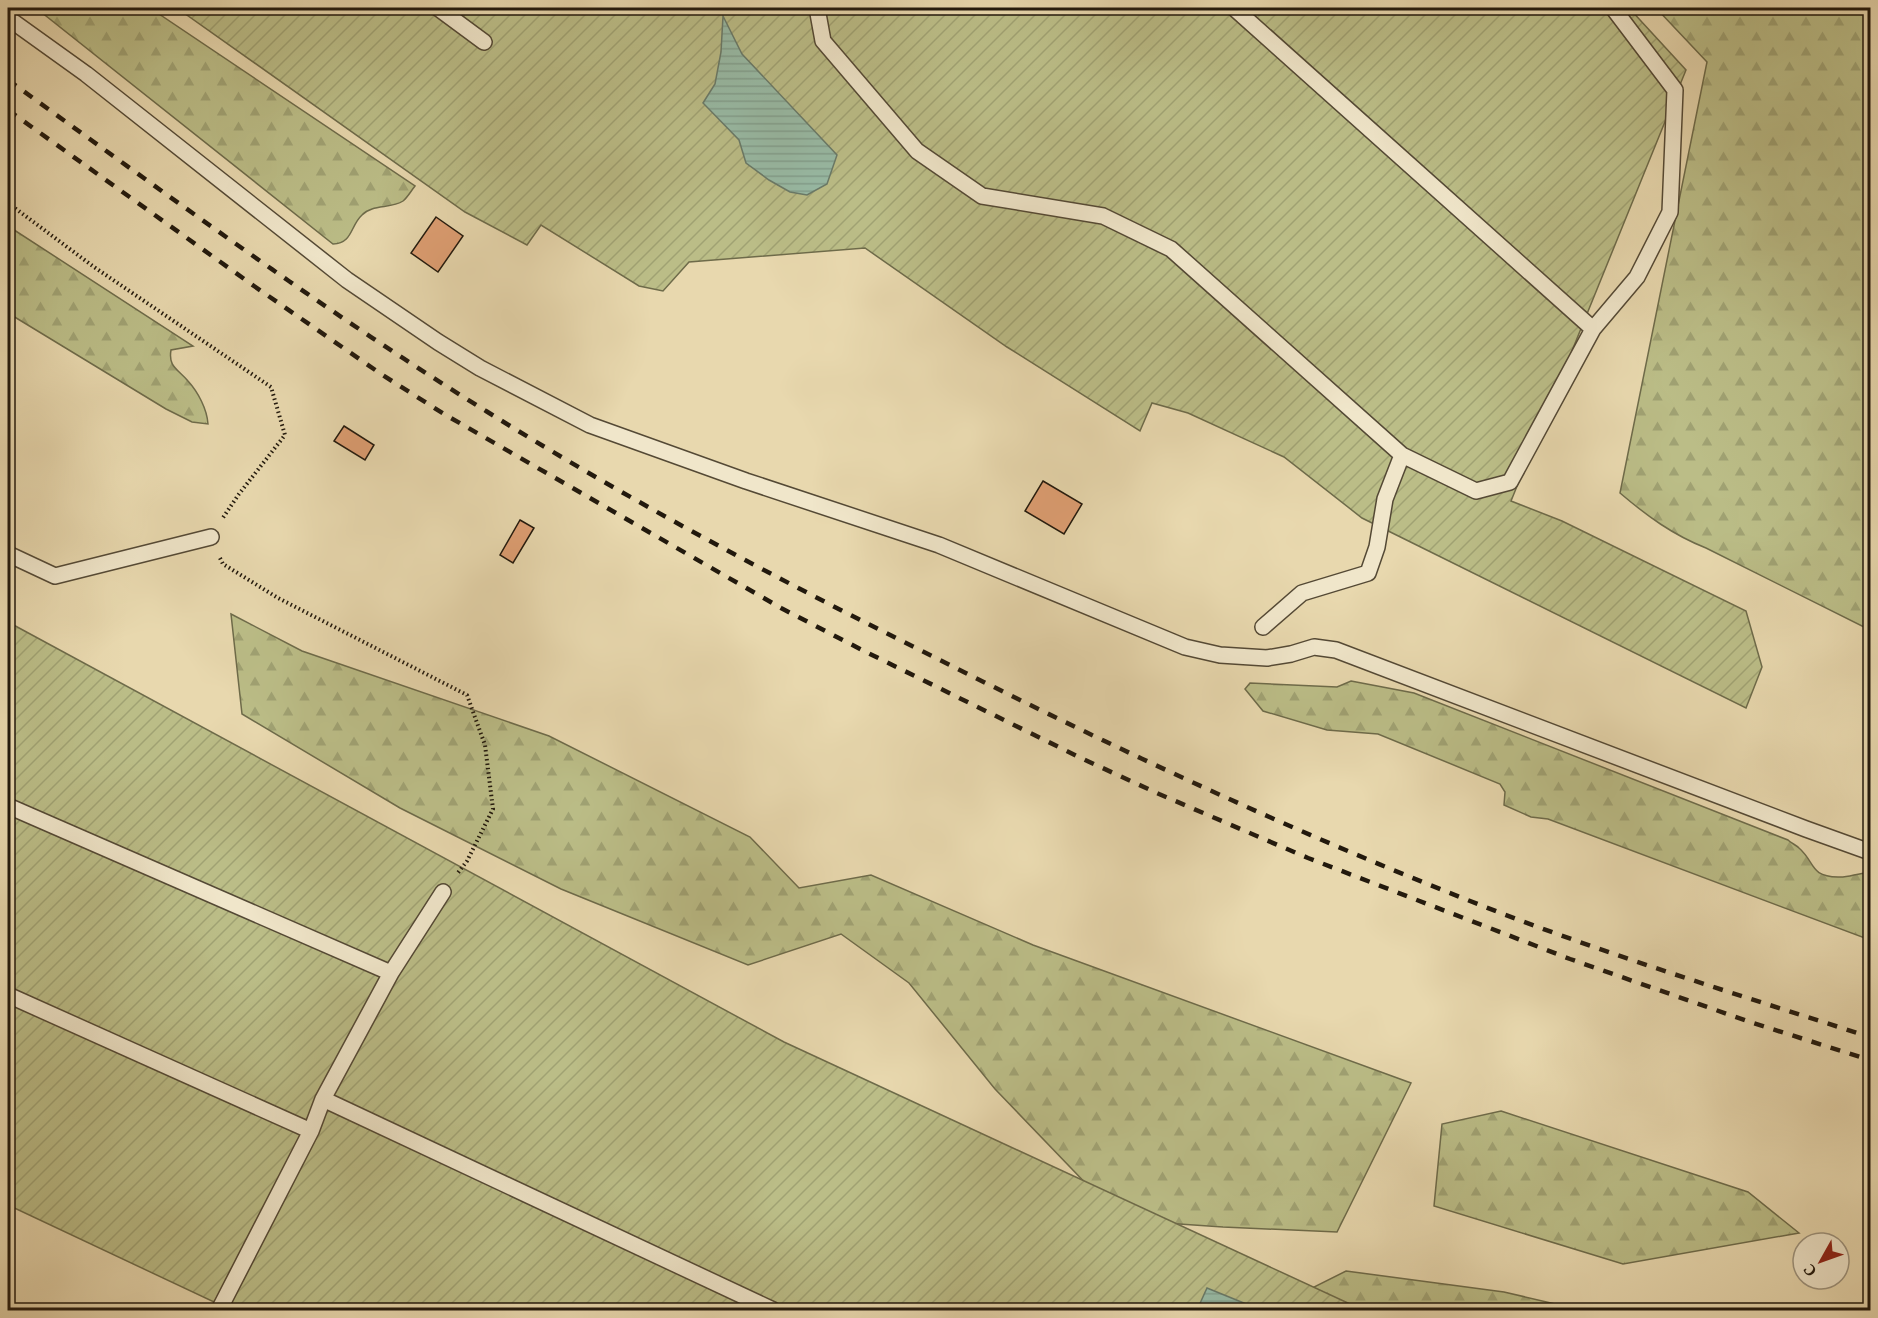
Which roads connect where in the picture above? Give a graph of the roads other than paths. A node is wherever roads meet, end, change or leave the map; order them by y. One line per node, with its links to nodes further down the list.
1 (438, 8): 6 (lane)
2 (817, 8): 8 (lane)
3 (1234, 8): 7 (lane)
4 (1613, 8): 7 (lane)
5 (8, 18): 13 (lane)
6 (484, 42)
7 (1593, 328): 8 (lane)
8 (1402, 455): 11 (lane)
9 (211, 537): 10 (lane)
10 (8, 554)
11 (1263, 627)
12 (8, 806): 15 (lane)
13 (1870, 852)
14 (443, 892): 15 (lane)
15 (391, 973): 17 (lane)
16 (8, 995): 18 (lane)
17 (323, 1099): 18 (lane); 20 (lane)
18 (311, 1131): 19 (lane)
19 (219, 1311)
20 (773, 1311)

